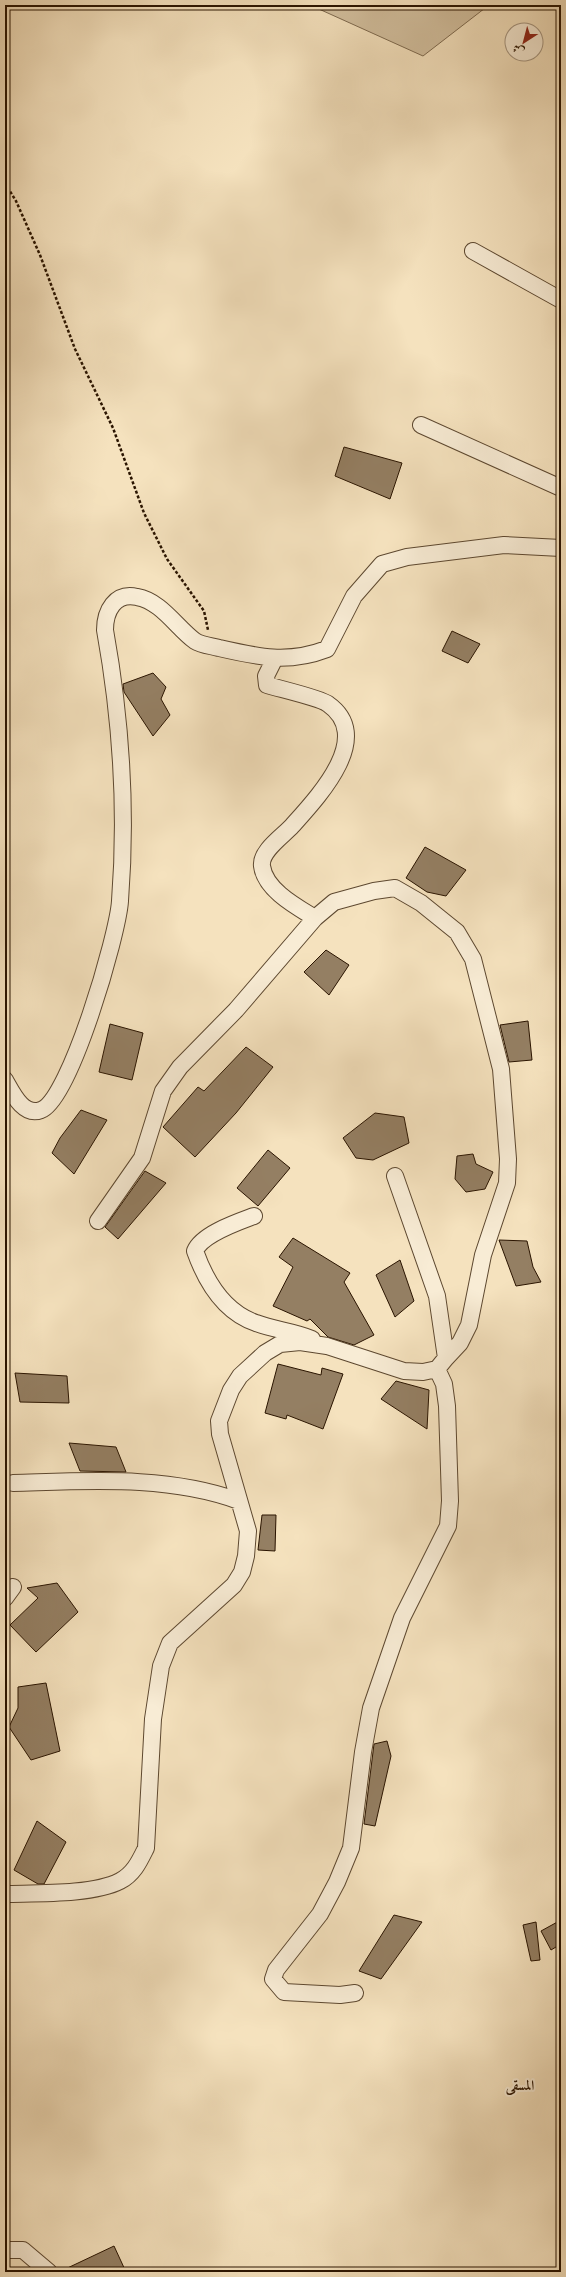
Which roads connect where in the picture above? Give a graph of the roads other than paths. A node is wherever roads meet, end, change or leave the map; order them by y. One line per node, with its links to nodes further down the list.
1 (473, 251): 2 (street)
2 (561, 300)
3 (421, 425): 4 (street)
4 (561, 488)
5 (561, 548): 6 (street)
6 (275, 658): 7 (street); 8 (street)
7 (315, 918): 11 (street); 13 (street)
8 (5, 1080)
9 (395, 1176): 13 (street)
10 (254, 1216): 12 (street)
11 (98, 1221)
12 (327, 1346): 13 (street); 15 (street)
13 (441, 1363): 17 (street)
14 (13, 1483): 15 (street)
15 (239, 1501): 16 (street)
16 (5, 1894)
17 (355, 1993)
18 (5, 2250): 19 (street)
19 (49, 2272)

